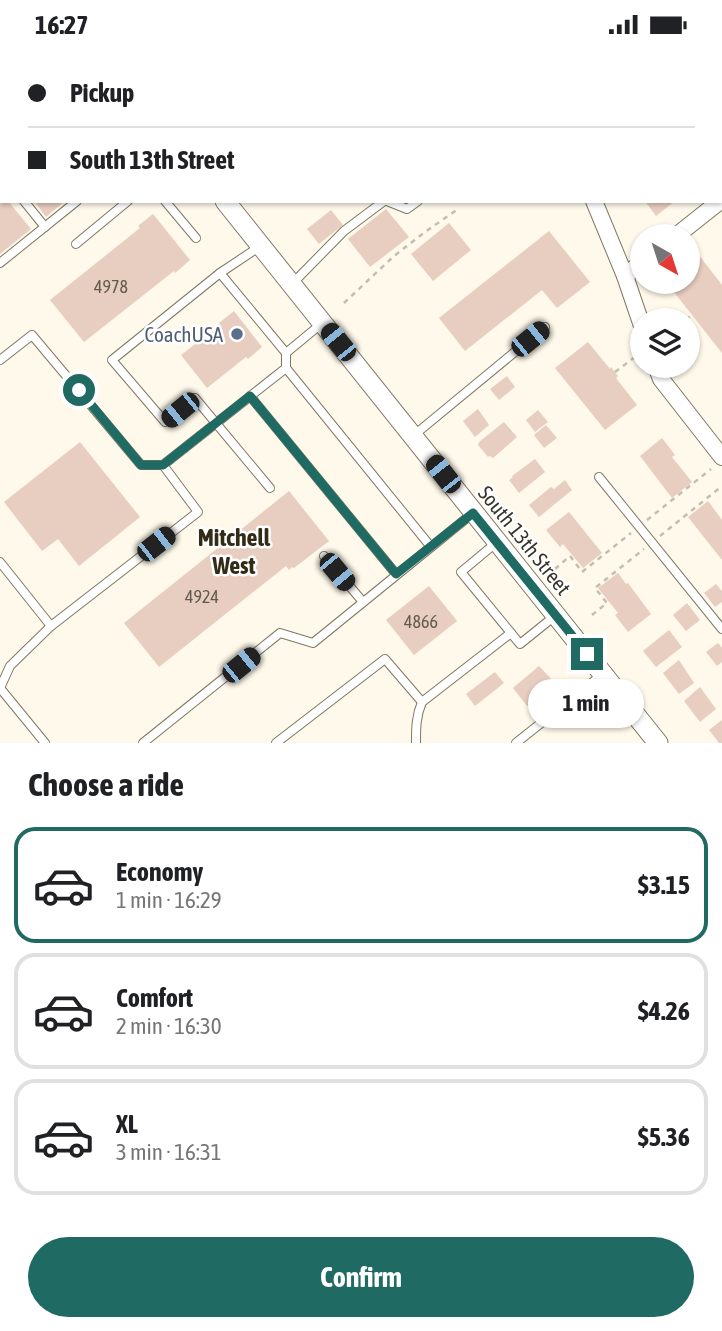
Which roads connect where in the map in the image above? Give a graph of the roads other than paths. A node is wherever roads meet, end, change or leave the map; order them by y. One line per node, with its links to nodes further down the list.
1 (26, 203): 12 (lane)
2 (74, 203): 12 (lane)
3 (126, 203): 14 (lane)
4 (167, 203): 13 (lane)
5 (227, 203): 15 (street, South 13th Street)
6 (383, 203): 20 (lane)
7 (391, 203): 8 (lane)
8 (415, 203)
9 (595, 203): 19 (street)
10 (717, 203): 11 (street)
11 (691, 224)
12 (45, 227): 16 (lane)
13 (196, 238)
14 (76, 244)
15 (261, 246): 18 (lane); 20 (street, South 13th Street)
16 (0, 263)
17 (630, 272): 19 (street)
18 (220, 273): 24 (lane); 29 (lane)
19 (625, 276): 21 (street)
20 (292, 284): 22 (street, South 13th Street)
21 (636, 308)
22 (323, 323): 24 (lane); 30 (street, South 13th Street)
23 (545, 327): 30 (lane)
24 (286, 353): 26 (lane)
25 (0, 361): 32 (lane)
26 (286, 367): 28 (lane); 37 (lane)
27 (661, 378): 31 (street)
28 (250, 396): 29 (lane); 40 (lane)
29 (216, 423): 32 (lane); 34 (lane)
30 (413, 436): 35 (street, South 13th Street)
31 (722, 457)
32 (163, 465): 43 (lane)
33 (599, 477): 44 (lane)
34 (270, 488)
35 (473, 513): 36 (street, South 13th Street); 37 (lane)
36 (497, 542): 42 (street, South 13th Street); 45 (lane)
37 (431, 547): 40 (lane)
38 (324, 557): 41 (lane)
39 (0, 562): 43 (lane)
40 (396, 574): 41 (lane)
41 (363, 602): 50 (lane)
42 (556, 615): 45 (lane); 46 (street, South 13th Street)
43 (51, 626): 47 (lane)
44 (722, 629)
45 (511, 633): 48 (lane)
46 (603, 674): 53 (lane); 54 (street, South 13th Street)
47 (0, 688): 49 (lane)
48 (422, 702): 51 (lane); 52 (lane)
49 (45, 743)
50 (143, 743)
51 (276, 743)
52 (416, 743)
53 (516, 743)
54 (658, 743)

